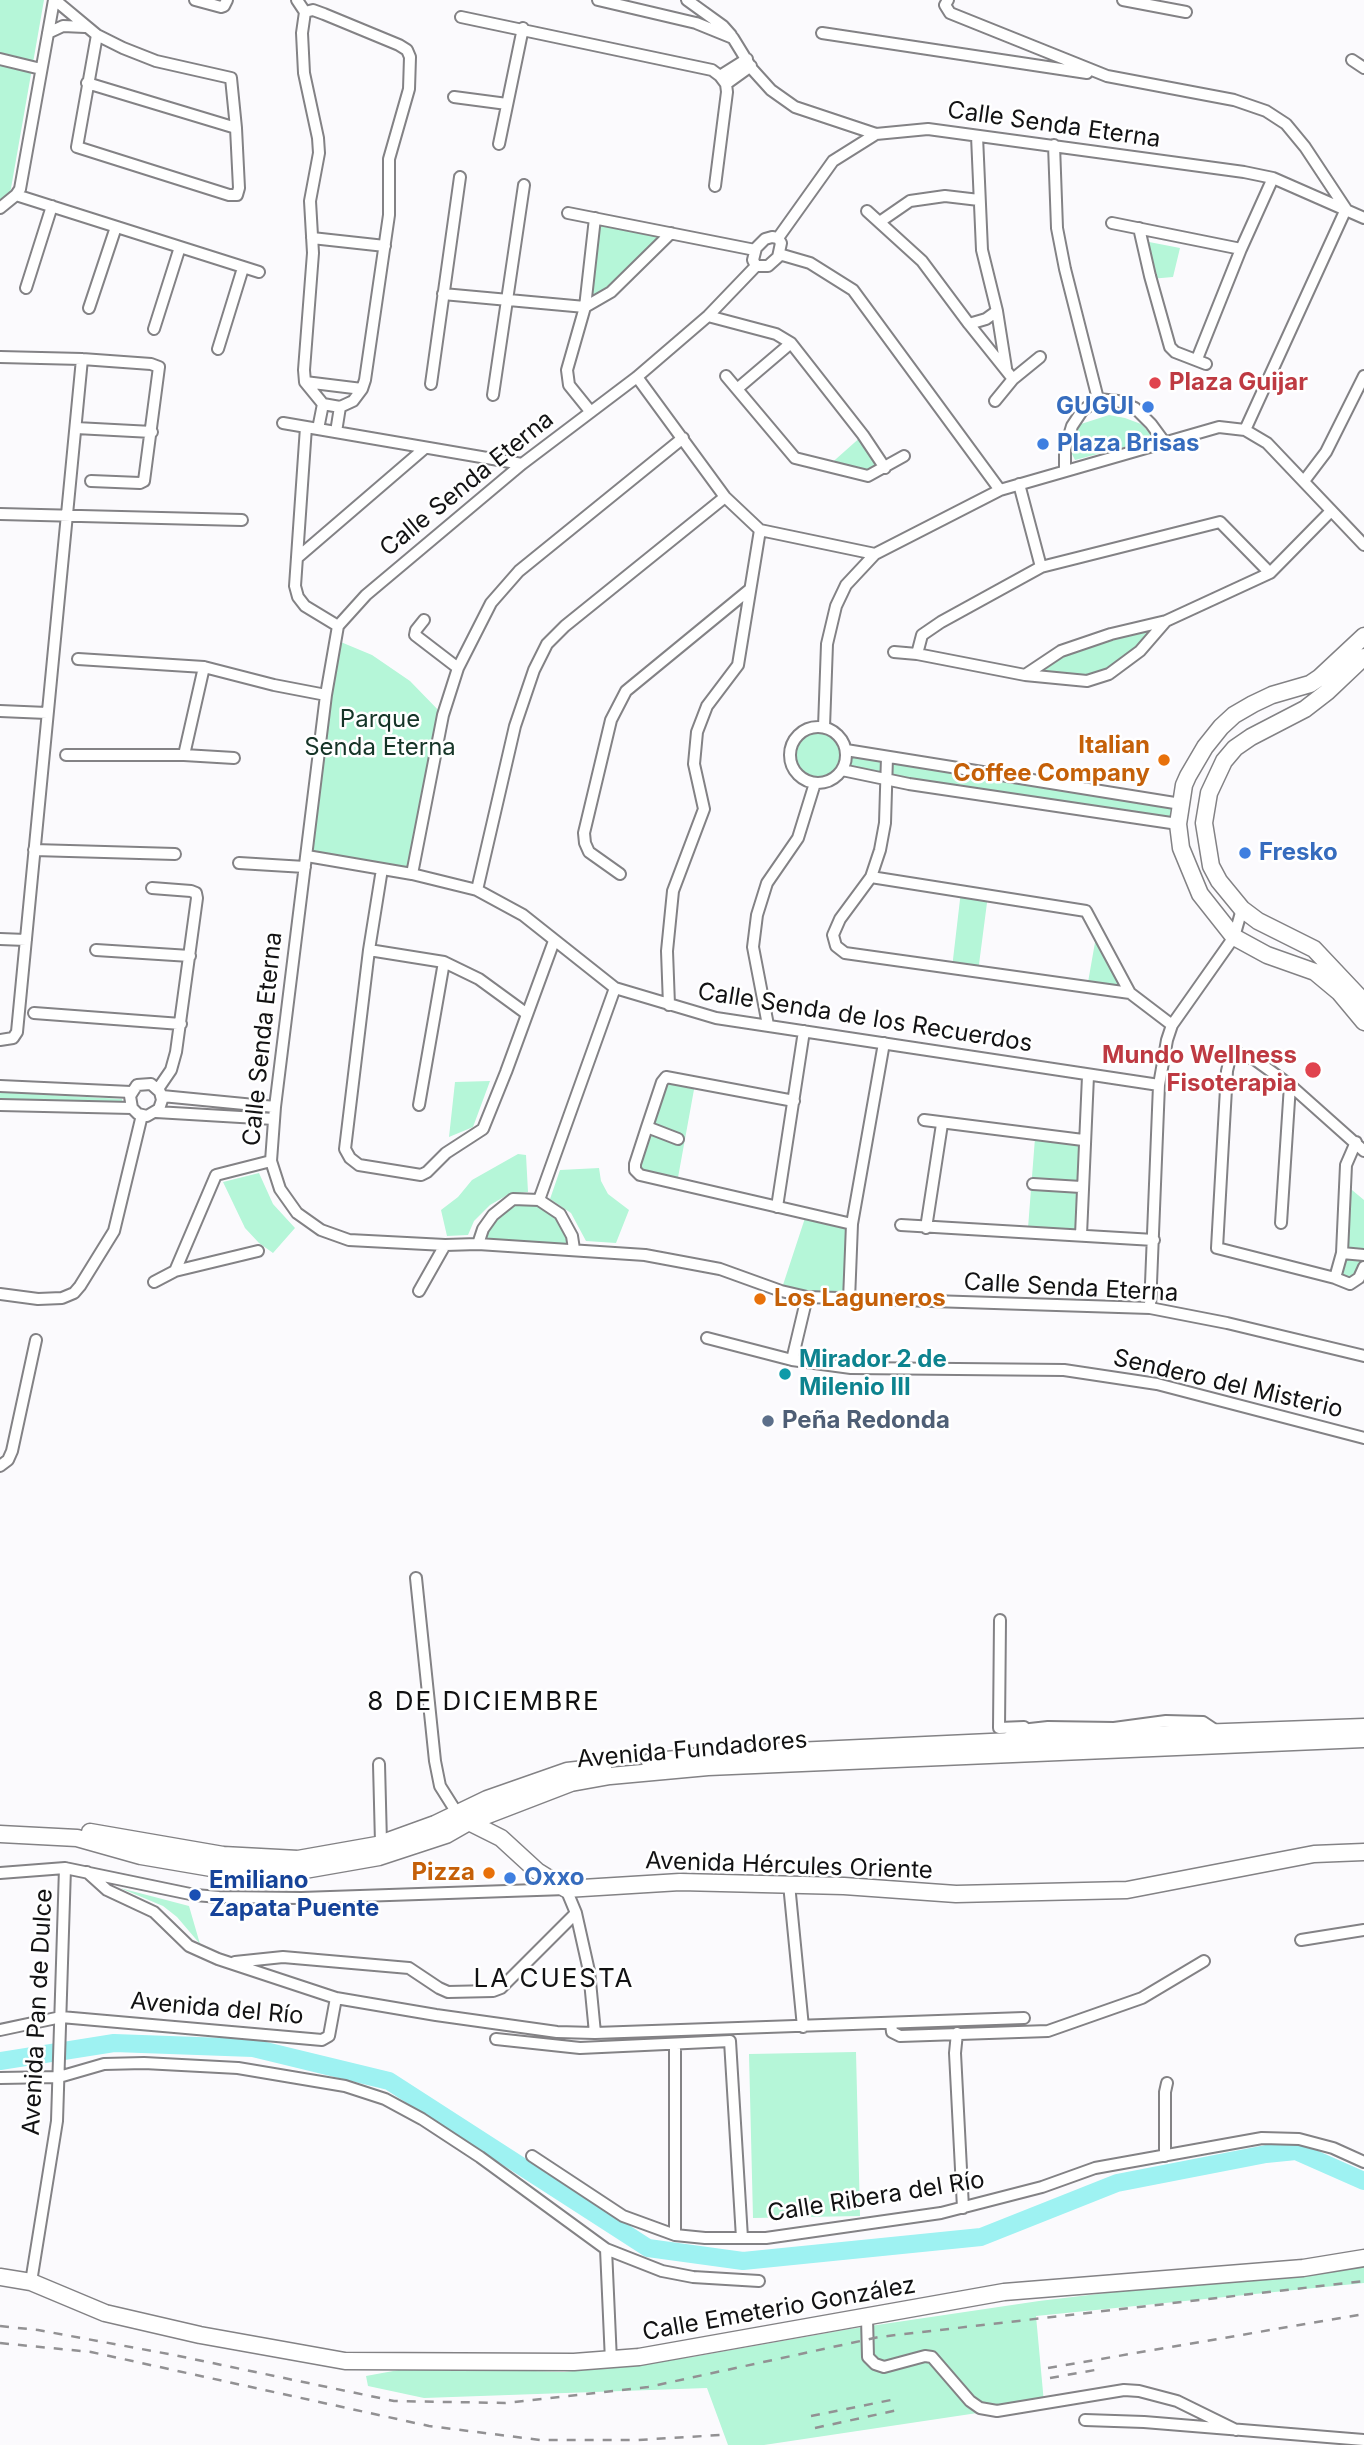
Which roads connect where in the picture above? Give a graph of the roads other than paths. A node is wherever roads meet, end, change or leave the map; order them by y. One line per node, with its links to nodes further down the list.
1 (54, 0): 12 (street); 14 (street)
2 (195, 0): 3 (street)
3 (228, 0)
4 (297, 0): 9 (street)
5 (598, 0): 17 (street)
6 (687, 0): 17 (street)
7 (948, 0): 23 (street)
8 (1123, 0): 10 (street)
9 (305, 12): 51 (street); 53 (street)
10 (1186, 12)
11 (461, 17): 13 (street)
12 (86, 27): 14 (street); 16 (street)
13 (523, 28): 24 (street); 27 (street)
14 (48, 33): 22 (street)
15 (821, 33): 23 (street)
16 (97, 36): 25 (street); 28 (street)
17 (733, 37): 20 (street)
18 (0, 59): 22 (street)
19 (1352, 60): 21 (street)
20 (749, 63): 24 (street); 29 (street)
21 (1364, 68)
22 (41, 69): 37 (street)
23 (1107, 76): 41 (street)
24 (723, 80): 36 (street)
25 (87, 83): 28 (street); 28 (street)
26 (454, 97): 27 (street)
27 (507, 104): 31 (street)
28 (236, 128)
29 (876, 134): 30 (street, Calle Senda Eterna); 52 (street, Calle Senda Eterna)
30 (977, 136): 32 (street, Calle Senda Eterna); 38 (street)
31 (499, 144)
32 (1054, 145): 34 (street, Calle Senda Eterna); 85 (street)
33 (460, 177): 62 (street)
34 (1273, 178): 41 (street, Calle Senda Eterna); 55 (street)
35 (524, 185): 63 (street)
36 (715, 186)
37 (16, 195): 39 (street); 40 (street)
38 (979, 200): 46 (street); 66 (street)
39 (52, 206): 48 (street); 61 (street)
40 (0, 208)
41 (1346, 209): 45 (street, Calle Senda Eterna); 94 (street)
42 (867, 211): 46 (street)
43 (568, 213): 44 (street)
44 (595, 218): 50 (street); 64 (street)
45 (1364, 218)
46 (881, 221): 68 (street)
47 (1112, 223): 49 (street)
48 (116, 227): 54 (street); 65 (street)
49 (1139, 228): 55 (street); 55 (street)
50 (671, 233): 56 (street); 64 (street)
51 (312, 238): 53 (street); 80 (street)
52 (778, 238): 56 (street); 57 (street)
53 (385, 246): 82 (street)
54 (180, 247): 59 (street); 69 (street)
55 (1241, 249)
56 (755, 250): 58 (street)
57 (779, 254): 58 (street); 107 (street)
58 (755, 266): 67 (street, Calle Senda Eterna)
59 (243, 268): 60 (street); 71 (street)
60 (259, 272)
61 (26, 288)
62 (443, 294): 63 (street); 81 (street)
63 (507, 300): 64 (street); 84 (street)
64 (585, 307): 89 (street)
65 (89, 308)
66 (997, 311): 68 (street); 75 (street)
67 (708, 316): 70 (street); 78 (street, Calle Senda Eterna)
68 (969, 324): 75 (street)
69 (154, 329)
70 (791, 343): 83 (street); 102 (street)
71 (218, 349)
72 (0, 357): 74 (street)
73 (1040, 357): 79 (street)
74 (82, 359): 92 (street); 95 (street)
75 (1006, 368): 79 (street)
76 (726, 376): 83 (street)
77 (1364, 376): 105 (street)
78 (637, 377): 89 (street, Calle Senda Eterna); 97 (street)
79 (1013, 379): 86 (street)
80 (305, 382): 82 (street); 87 (street)
81 (430, 384)
82 (362, 389): 88 (street)
83 (737, 389): 102 (street)
84 (493, 395)
85 (1098, 399): 98 (street); 103 (street)
86 (995, 401)
87 (323, 404): 88 (street); 93 (street)
88 (340, 407): 96 (street)
89 (590, 411): 101 (street, Calle Senda Eterna)
90 (284, 423): 91 (street)
91 (306, 427): 93 (street); 116 (street)
92 (76, 428): 95 (street); 111 (street)
93 (318, 429): 96 (street)
94 (1245, 430): 98 (street); 105 (street)
95 (152, 432): 104 (street)
96 (336, 432): 99 (street)
97 (683, 438): 108 (street); 129 (street)
98 (1165, 443): 103 (street)
99 (425, 447): 101 (street); 116 (street)
100 (904, 456): 102 (street)
101 (522, 464): 122 (street, Calle Senda Eterna)
102 (885, 468)
103 (1065, 471): 106 (street)
104 (91, 481)
105 (1304, 481): 109 (street)
106 (1019, 484): 107 (street); 117 (street)
107 (1000, 490): 115 (street)
108 (725, 497): 113 (street); 162 (street)
109 (1331, 511): 114 (street); 118 (street)
110 (0, 514): 111 (street)
111 (68, 515): 112 (street); 133 (street)
112 (242, 520)
113 (760, 530): 115 (street); 119 (street)
114 (1364, 544)
115 (875, 554): 135 (street)
116 (298, 558): 122 (street)
117 (1041, 566): 118 (street); 125 (street)
118 (1270, 573): 121 (street)
119 (749, 590): 159 (street); 177 (street)
120 (424, 620): 129 (street)
121 (1166, 621): 130 (street); 130 (street)
122 (338, 626): 131 (street, Calle Senda Eterna)
123 (1364, 636): 134 (street)
124 (894, 652): 125 (street)
125 (917, 654): 130 (street)
126 (1364, 657): 136 (street)
127 (78, 659): 128 (street)
128 (204, 667): 131 (street); 140 (street)
129 (458, 668): 158 (street)
130 (1025, 675)
131 (326, 695): 154 (street, Calle Senda Eterna)
132 (0, 711): 133 (street)
133 (47, 713): 151 (street)
134 (1226, 722): 136 (street); 138 (street)
135 (824, 727): 137 (street); 147 (street)
136 (1249, 738): 143 (street)
137 (846, 750): 141 (street); 144 (street)
138 (1203, 750): 143 (street); 149 (street)
139 (66, 755): 140 (street)
140 (184, 755): 142 (street)
141 (887, 757): 145 (street); 146 (street)
142 (234, 758)
143 (1223, 763): 153 (street)
144 (842, 770): 145 (street); 147 (street)
145 (885, 780): 148 (street); 160 (street)
146 (1042, 782): 148 (street); 149 (street)
147 (815, 783): 182 (street)
148 (1038, 803): 150 (street)
149 (1181, 804): 150 (street)
150 (1178, 824): 156 (street)
151 (34, 849): 152 (street); 168 (street)
152 (174, 854)
153 (1209, 858): 156 (street); 163 (street)
154 (306, 862): 155 (street, Calle Senda de los Recuerdos); 157 (street, Calle Senda de los Recuerdos); 197 (street, Calle Senda Eterna)
155 (239, 863)
156 (1187, 867): 164 (street)
157 (382, 869): 158 (street, Calle Senda de los Recuerdos); 171 (street)
158 (412, 874): 162 (street, Calle Senda de los Recuerdos)
159 (620, 874)
160 (871, 877): 175 (street); 175 (street)
161 (152, 887): 172 (street)
162 (477, 890): 169 (street, Calle Senda de los Recuerdos)
163 (1229, 895): 164 (street); 165 (street)
164 (1208, 906): 166 (street)
165 (1242, 909): 166 (street); 176 (street)
166 (1234, 937): 180 (street); 183 (street)
167 (0, 939): 168 (street)
168 (26, 940): 185 (street)
169 (554, 941): 174 (street, Calle Senda de los Recuerdos); 179 (street)
170 (96, 950): 172 (street)
171 (369, 950): 173 (street); 179 (street)
172 (190, 956): 181 (street)
173 (444, 962): 179 (street); 196 (street)
174 (615, 988): 177 (street, Calle Senda de los Recuerdos); 213 (street)
175 (1130, 993): 183 (street)
176 (1364, 1002)
177 (669, 1005): 182 (street, Calle Senda de los Recuerdos)
178 (34, 1013): 181 (street)
179 (527, 1014)
180 (1364, 1022)
181 (181, 1024): 192 (street)
182 (768, 1025): 184 (street, Calle Senda de los Recuerdos)
183 (1172, 1025): 188 (street)
184 (804, 1031): 186 (street, Calle Senda de los Recuerdos); 194 (street)
185 (0, 1040)
186 (884, 1043): 187 (street, Calle Senda de los Recuerdos); 216 (street)
187 (1088, 1076): 188 (street, Calle Senda de los Recuerdos); 207 (street)
188 (1159, 1085): 220 (street)
189 (1290, 1085): 208 (street); 215 (street); 229 (street)
190 (0, 1086): 191 (street)
191 (131, 1092): 192 (street); 198 (street)
192 (160, 1092): 193 (street); 199 (street)
193 (201, 1100): 197 (street); 201 (street)
194 (794, 1101): 205 (street); 214 (street)
195 (0, 1105): 198 (street)
196 (419, 1105)
197 (275, 1107): 202 (street, Calle Senda Eterna)
198 (132, 1108): 200 (street)
199 (156, 1112): 200 (street); 201 (street)
200 (142, 1115): 232 (street)
201 (200, 1115): 202 (street)
202 (274, 1119): 210 (street, Calle Senda Eterna)
203 (924, 1120): 204 (street)
204 (942, 1124): 207 (street); 218 (street)
205 (647, 1127): 206 (street); 214 (street)
206 (678, 1139)
207 (1083, 1140): 212 (street)
208 (1356, 1142): 209 (street); 225 (street)
209 (1364, 1151)
210 (271, 1161): 222 (street, Calle Senda Eterna); 228 (street)
211 (1033, 1184): 212 (street)
212 (1081, 1187): 219 (street)
213 (538, 1200): 221 (street); 223 (street)
214 (777, 1207): 216 (street)
215 (1281, 1223)
216 (852, 1224): 234 (street)
217 (901, 1225): 218 (street)
218 (926, 1228): 219 (street)
219 (1081, 1235): 220 (street)
220 (1154, 1240): 235 (street)
221 (478, 1244): 222 (street, Calle Senda Eterna); 223 (street, Calle Senda Eterna)
222 (445, 1245): 231 (street)
223 (574, 1249): 233 (street, Calle Senda Eterna)
224 (258, 1251): 228 (street)
225 (1342, 1253): 226 (street); 229 (street)
226 (1364, 1255)
227 (1364, 1267): 229 (street)
228 (175, 1271): 230 (street)
229 (1335, 1278)
230 (154, 1282)
231 (419, 1291)
232 (0, 1294)
233 (807, 1297): 234 (street, Calle Senda Eterna); 239 (street)
234 (849, 1300): 235 (street, Calle Senda Eterna)
235 (1150, 1308): 238 (street, Calle Senda Eterna)
236 (708, 1338): 239 (street, Sendero del Misterio)
237 (36, 1340): 241 (street)
238 (1364, 1356)
239 (792, 1360): 240 (street, Sendero del Misterio)
240 (1364, 1438)
241 (1, 1465)
242 (416, 1578): 251 (street)
243 (1000, 1620): 244 (street)
244 (1048, 1727): 246 (street); 248 (street)
245 (1364, 1727): 246 (street, Avenida Fundadores)
246 (1218, 1732): 248 (street, Avenida Fundadores)
247 (1364, 1739): 250 (street, Avenida Fundadores)
248 (1002, 1741): 251 (street, Avenida Fundadores)
249 (379, 1764): 255 (street)
250 (506, 1806): 251 (street, Avenida Fundadores); 254 (street)
251 (462, 1818): 253 (street, Avenida Fundadores); 254 (street); 255 (street, Avenida Fundadores)
252 (0, 1824): 255 (street, Avenida Fundadores)
253 (0, 1834)
254 (501, 1838): 261 (street)
255 (382, 1843)
256 (1364, 1852): 260 (street, Avenida Hércules Oriente)
257 (65, 1868): 258 (street, Avenida Hércules Oriente); 259 (street, Avenida Hércules Oriente); 269 (street, Avenida Pan de Dulce)
258 (86, 1872): 261 (street, Avenida Hércules Oriente); 266 (street)
259 (0, 1873)
260 (789, 1884): 261 (street, Avenida Hércules Oriente); 271 (street)
261 (566, 1889): 262 (street)
262 (576, 1913): 266 (street); 273 (street)
263 (1364, 1930): 264 (street)
264 (1301, 1940)
265 (1204, 1961): 274 (street)
266 (233, 1962): 267 (street)
267 (336, 1998): 269 (street, Avenida del Río); 273 (street)
268 (1024, 2018): 270 (street)
269 (61, 2021): 272 (street, Avenida del Río); 277 (street, Avenida Pan de Dulce)
270 (891, 2023): 271 (street); 274 (street)
271 (803, 2027): 273 (street)
272 (0, 2030)
273 (594, 2033)
274 (957, 2034): 283 (street)
275 (496, 2039): 276 (street)
276 (675, 2044): 284 (street); 285 (street)
277 (59, 2077): 278 (street); 286 (street); 290 (street, Avenida Pan de Dulce)
278 (0, 2078)
279 (1167, 2083): 281 (street)
280 (532, 2156): 284 (street, Calle Ribera del Río)
281 (1165, 2156): 282 (street, Calle Ribera del Río); 283 (street, Calle Ribera del Río)
282 (1364, 2162)
283 (963, 2208): 285 (street, Calle Ribera del Río)
284 (675, 2235): 285 (street, Calle Ribera del Río)
285 (742, 2238)
286 (606, 2249): 289 (street); 292 (street)
287 (1364, 2258): 291 (street, Calle Emeterio González)
288 (0, 2277): 290 (street, Calle Emeterio González)
289 (760, 2281)
290 (31, 2282): 292 (street, Calle Emeterio González)
291 (867, 2318): 292 (street, Calle Emeterio González); 294 (street)
292 (611, 2361)
293 (1085, 2420): 294 (street)
294 (1236, 2430): 296 (street)
295 (1364, 2440): 296 (street)
296 (1345, 2441)

